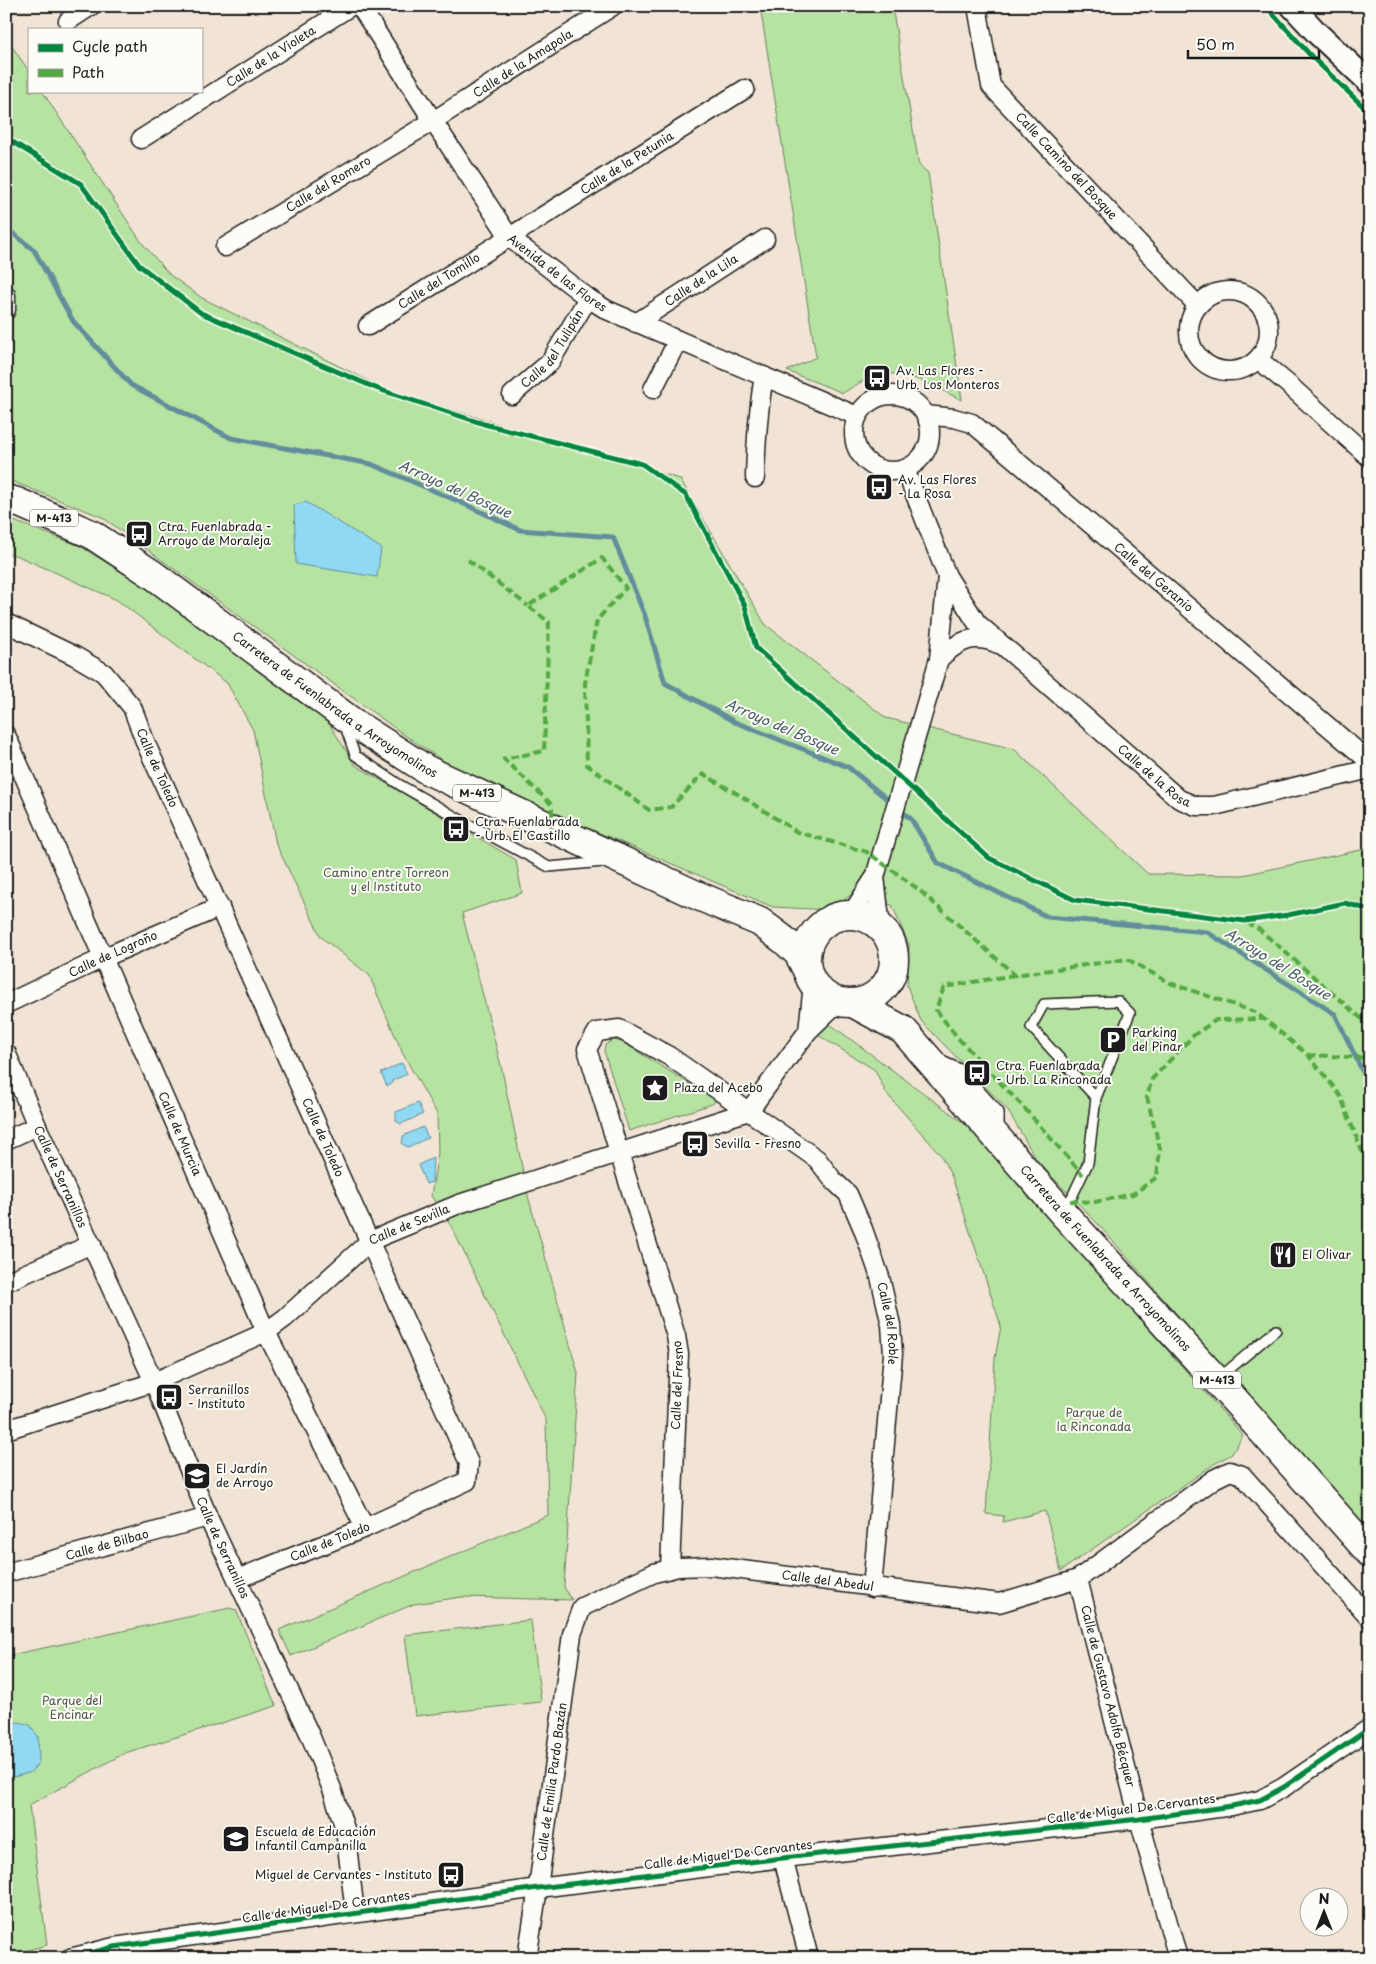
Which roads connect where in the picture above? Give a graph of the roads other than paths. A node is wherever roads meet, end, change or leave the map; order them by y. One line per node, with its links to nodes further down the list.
1 (91, 6): 7 (street)
2 (351, 6): 11 (street, Calle de la Violeta)
3 (360, 6): 10 (street, Avenida de las Flores)
4 (613, 6): 10 (street, Calle de la Amapola)
5 (977, 6): 17 (street, Calle Camino del Bosque)
6 (1292, 6): 8 (street)
7 (68, 21)
8 (1370, 84)
9 (745, 89): 12 (street, Calle de la Petunia)
10 (432, 121): 12 (street, Avenida de las Flores); 14 (street, Calle del Romero)
11 (142, 139)
12 (510, 238): 16 (street, Avenida de las Flores); 20 (street, Calle del Tomillo)
13 (765, 239): 19 (street, Calle de la Lila)
14 (225, 247)
15 (6, 295): 18 (street)
16 (588, 298): 19 (street, Avenida de las Flores); 25 (street, Calle del Tulipán)
17 (1198, 306): 22 (street); 22 (street)
18 (6, 310)
19 (636, 323): 21 (street, Avenida de las Flores)
20 (368, 326)
21 (678, 340): 23 (street, Avenida de las Flores); 24 (street)
22 (1258, 359): 28 (street)
23 (764, 376): 27 (street, Avenida de las Flores); 30 (street)
24 (653, 389)
25 (512, 395)
26 (926, 415): 27 (street); 29 (street); 38 (street, Calle del Geranio)
27 (857, 416): 29 (street)
28 (1370, 458)
29 (905, 469): 32 (street, Calle de la Rosa)
30 (755, 478)
31 (10, 498): 36 (main road, Carretera de Fuenlabrada a Arroyomolinos / M-413)
32 (947, 576): 34 (street, Calle de la Rosa); 35 (street)
33 (6, 623): 42 (street, Calle de Toledo)
34 (1003, 647): 35 (street, Calle de la Rosa); 39 (street, Calle de la Rosa)
35 (939, 659): 41 (street)
36 (341, 714): 40 (main road, Carretera de Fuenlabrada a Arroyomolinos / M-413); 40 (lane)
37 (6, 735): 48 (street, Calle de Murcia)
38 (1370, 762)
39 (1370, 769)
40 (621, 860): 44 (main road, Carretera de Fuenlabrada a Arroyomolinos / M-413)
41 (875, 876): 43 (street); 46 (street)
42 (220, 907): 48 (street, Calle de Logroño); 61 (street, Calle de Toledo)
43 (850, 916): 45 (main road, M-413); 46 (main road)
44 (760, 922): 45 (main road, Carretera de Fuenlabrada a Arroyomolinos / M-413); 49 (main road, Carretera de Fuenlabrada a Arroyomolinos / M-413)
45 (824, 924): 49 (main road)
46 (881, 928): 47 (main road, M-413)
47 (894, 956): 50 (main road); 52 (main road, Carretera de Fuenlabrada a Arroyomolinos / M-413)
48 (103, 958): 51 (street, Calle de Logroño); 65 (street, Calle de Murcia)
49 (810, 977): 50 (main road, M-413); 53 (street)
50 (846, 1003): 52 (main road, Carretera de Fuenlabrada a Arroyomolinos / M-413); 53 (street)
51 (6, 1004)
52 (903, 1030): 60 (main road, Carretera de Fuenlabrada a Arroyomolinos / M-413)
53 (808, 1031): 56 (street)
54 (6, 1052): 57 (street, Calle de Serranillos)
55 (1096, 1098): 55 (lane); 60 (lane)
56 (749, 1111): 59 (street, Calle de Sevilla); 59 (street); 76 (street, Calle del Roble)
57 (37, 1126): 58 (street); 62 (street, Calle de Serranillos)
58 (6, 1140)
59 (620, 1152): 61 (street, Calle de Sevilla); 72 (street, Calle del Fresno)
60 (1061, 1210): 66 (main road, Carretera de Fuenlabrada a Arroyomolinos / M-413)
61 (370, 1241): 65 (street, Calle de Sevilla); 70 (street, Calle de Toledo)
62 (92, 1244): 63 (street); 67 (street, Calle de Serranillos)
63 (6, 1282)
64 (1276, 1330): 66 (lane)
65 (266, 1332): 67 (street, Calle de Sevilla); 70 (street, Calle de Murcia)
66 (1217, 1380): 71 (main road, Carretera de Fuenlabrada a Arroyomolinos / M-413)
67 (154, 1382): 68 (street, Calle de Sevilla); 69 (street, Calle de Serranillos)
68 (6, 1430)
69 (208, 1517): 73 (street, Calle de Bilbao); 75 (street, Calle de Serranillos)
70 (364, 1528): 75 (street, Calle de Toledo)
71 (1370, 1553)
72 (670, 1569): 76 (street, Calle del Abedul); 77 (street, Calle del Abedul)
73 (6, 1573)
74 (1078, 1578): 76 (street, Calle del Abedul); 78 (street); 80 (street, Calle de Gustavo Adolfo Bécquer)
75 (237, 1579): 83 (street, Calle de Serranillos)
76 (872, 1588)
77 (582, 1607): 82 (street, Calle de Emilia Pardo Bazán)
78 (1370, 1618)
79 (1370, 1728): 80 (street, Calle de Miguel De Cervantes)
80 (1139, 1819): 81 (street, Calle de Miguel De Cervantes); 87 (street, Calle de Gustavo Adolfo Bécquer)
81 (783, 1858): 82 (street, Calle de Miguel De Cervantes); 86 (street)
82 (538, 1888): 83 (street, Calle de Miguel De Cervantes); 85 (street, Calle de Emilia Pardo Bazán)
83 (355, 1913): 84 (street, Calle de Miguel De Cervantes)
84 (70, 1958)
85 (527, 1958)
86 (809, 1958)
87 (1178, 1958)

